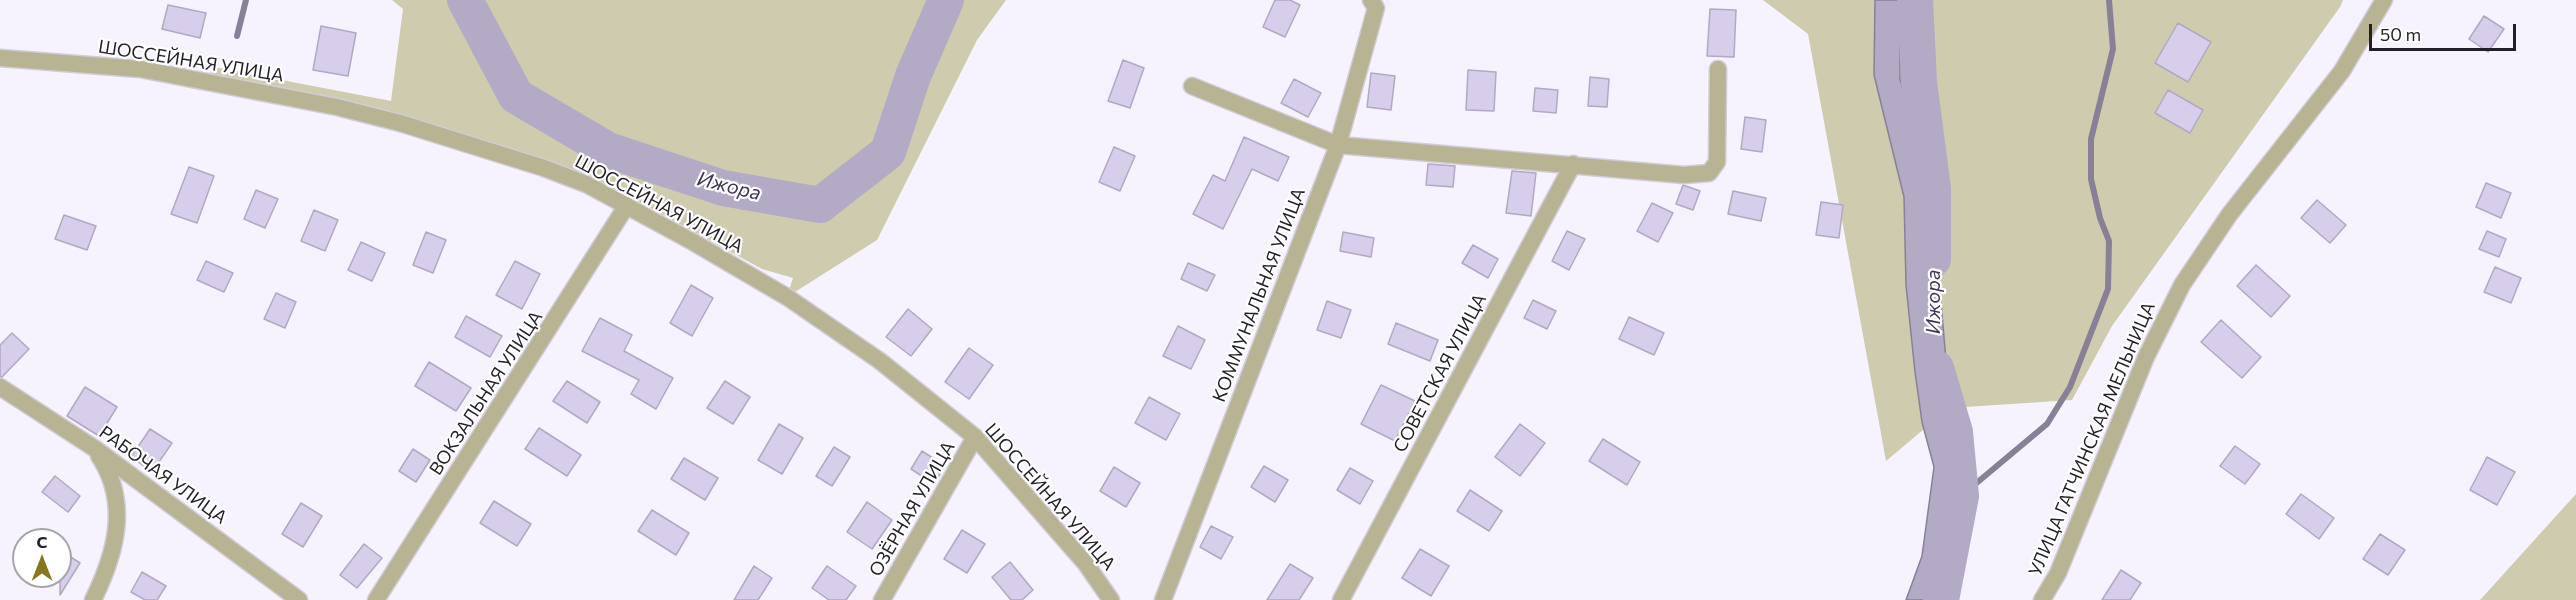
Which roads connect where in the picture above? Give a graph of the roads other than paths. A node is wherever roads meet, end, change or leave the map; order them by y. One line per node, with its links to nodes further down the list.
1 (1371, 0): 6 (street, КОММУНАЛЬНАЯ УЛИЦА)
2 (2384, 0): 19 (street, УЛИЦА ГАТЧИНСКАЯ МЕЛЬНИЦА)
3 (0, 58): 8 (street, ШОССЕЙНАЯ УЛИЦА)
4 (1718, 69): 7 (street)
5 (1192, 87): 6 (street)
6 (1338, 145): 7 (street); 17 (street, КОММУНАЛЬНАЯ УЛИЦА)
7 (1573, 164): 18 (street, СОВЕТСКАЯ УЛИЦА)
8 (627, 205): 10 (street, ШОССЕЙНАЯ УЛИЦА); 14 (street, ВОКЗАЛЬНАЯ УЛИЦА)
9 (0, 387): 11 (street, РАБОЧАЯ УЛИЦА)
10 (975, 437): 15 (street, ОЗЁРНАЯ УЛИЦА); 16 (street, ШОССЕЙНАЯ УЛИЦА)
11 (94, 448): 12 (street); 13 (street, РАБОЧАЯ УЛИЦА)
12 (93, 600)
13 (299, 600)
14 (376, 600)
15 (882, 600)
16 (1111, 600)
17 (1162, 600)
18 (1341, 600)
19 (2042, 600)

